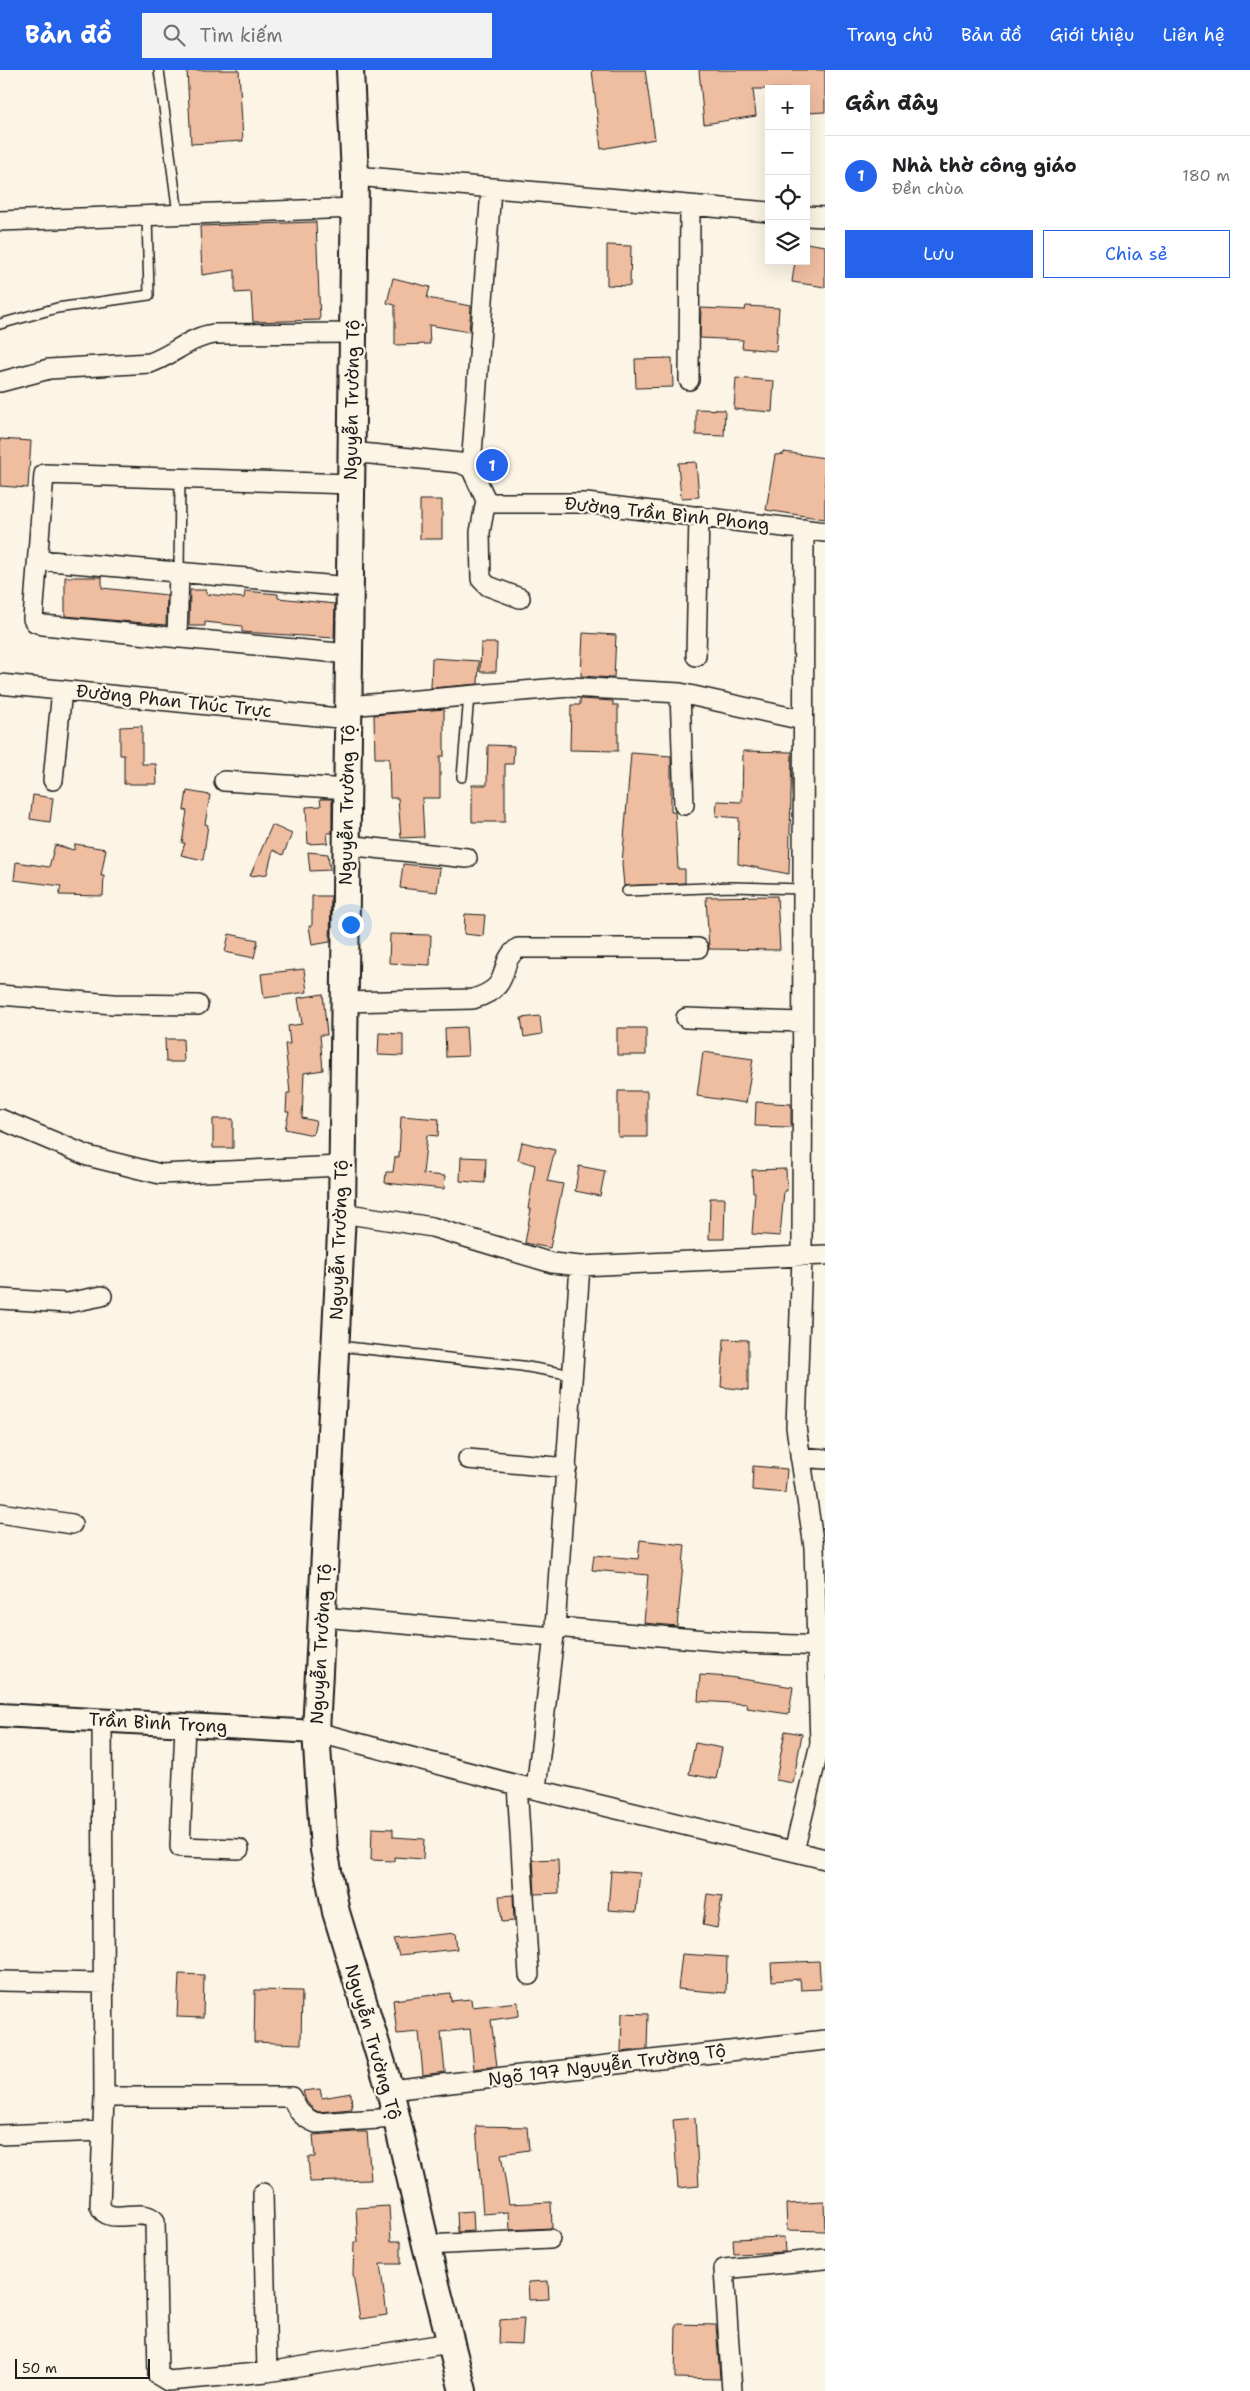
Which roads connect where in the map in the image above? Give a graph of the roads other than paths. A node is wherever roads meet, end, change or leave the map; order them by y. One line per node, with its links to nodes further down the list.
1 (159, 70): 8 (lane)
2 (350, 70): 3 (main road, Nguyễn Trường Tộ)
3 (355, 176): 4 (street); 6 (main road, Nguyễn Trường Tộ)
4 (491, 189): 5 (street); 18 (street)
5 (690, 206): 7 (street); 15 (street)
6 (354, 208): 8 (street); 14 (main road, Nguyễn Trường Tộ)
7 (765, 212)
8 (178, 214): 9 (street)
9 (148, 215): 12 (street); 13 (lane)
10 (810, 216): 11 (street)
11 (825, 217)
12 (0, 221)
13 (0, 324)
14 (353, 333): 16 (street); 17 (main road, Nguyễn Trường Tộ)
15 (689, 380)
16 (0, 382)
17 (351, 452): 18 (street); 20 (main road, Nguyễn Trường Tộ)
18 (471, 468): 21 (street)
19 (180, 479): 20 (street); 25 (street); 26 (lane)
20 (351, 484): 27 (main road, Nguyễn Trường Tộ)
21 (486, 500): 22 (street, Đường Trần Bình Phong); 28 (street)
22 (699, 516): 23 (street, Đường Trần Bình Phong); 31 (street)
23 (804, 529): 24 (street, Đường Trần Bình Phong); 37 (street)
24 (825, 532)
25 (38, 560): 26 (street); 29 (street)
26 (179, 572): 27 (street); 29 (street)
27 (350, 587): 30 (main road, Nguyễn Trường Tộ)
28 (520, 598)
29 (177, 638): 30 (street)
30 (349, 654): 36 (main road, Nguyễn Trường Tộ)
31 (696, 656)
32 (0, 684): 33 (street, Đường Phan Thúc Trực)
33 (62, 690): 36 (street, Đường Phan Thúc Trực); 39 (street)
34 (680, 693): 35 (street, Đường Phan Thúc Trực); 37 (street, Đường Phan Thúc Trực); 42 (street)
35 (468, 696): 36 (street, Đường Phan Thúc Trực); 38 (lane)
36 (348, 712): 41 (main road, Nguyễn Trường Tộ)
37 (803, 720): 45 (street)
38 (462, 777)
39 (53, 780)
40 (224, 781): 41 (street)
41 (347, 789): 43 (main road, Nguyễn Trường Tộ)
42 (684, 805)
43 (346, 845): 44 (street); 49 (main road, Nguyễn Trường Tộ)
44 (467, 858)
45 (803, 889): 46 (lane); 52 (street)
46 (628, 891)
47 (698, 948): 49 (street)
48 (0, 995): 50 (street)
49 (344, 1002): 54 (main road, Nguyễn Trường Tộ)
50 (198, 1005)
51 (686, 1018): 52 (street)
52 (802, 1022): 57 (street)
53 (0, 1119): 54 (street)
54 (342, 1166): 55 (main road, Nguyễn Trường Tộ)
55 (342, 1213): 58 (street); 61 (main road, Nguyễn Trường Tộ)
56 (825, 1255): 57 (street)
57 (802, 1257): 58 (street); 63 (street)
58 (580, 1266): 62 (street)
59 (102, 1296): 60 (street)
60 (0, 1299)
61 (335, 1345): 62 (lane); 69 (main road, Nguyễn Trường Tộ)
62 (573, 1375): 66 (street)
63 (800, 1457): 65 (street); 71 (street)
64 (468, 1459): 66 (street)
65 (825, 1459)
66 (567, 1468): 70 (street)
67 (0, 1513): 68 (street)
68 (72, 1524)
69 (322, 1617): 70 (street); 75 (main road, Nguyễn Trường Tộ)
70 (555, 1632): 71 (street); 77 (street)
71 (821, 1645): 79 (street)
72 (0, 1715): 73 (street, Trần Bình Trọng)
73 (102, 1720): 74 (street, Trần Bình Trọng); 83 (street)
74 (185, 1725): 75 (street, Trần Bình Trọng); 78 (street)
75 (316, 1732): 76 (street); 85 (main road, Nguyễn Trường Tộ)
76 (517, 1785): 77 (street); 81 (street)
77 (536, 1790): 79 (street)
78 (239, 1849)
79 (794, 1851): 80 (street)
80 (825, 1858)
81 (529, 1975)
82 (0, 1981): 83 (street)
83 (104, 1982): 86 (street)
84 (825, 2040): 85 (street, Ngõ 197 Nguyễn Trường Tộ)
85 (390, 2090): 87 (main road, Nguyễn Trường Tộ)
86 (104, 2098): 87 (street); 88 (street)
87 (395, 2118): 92 (main road, Nguyễn Trường Tộ)
88 (102, 2131): 89 (street); 96 (street)
89 (0, 2135)
90 (263, 2193): 95 (street)
91 (550, 2240): 92 (street)
92 (426, 2245): 94 (main road, Nguyễn Trường Tộ)
93 (825, 2259): 98 (street)
94 (450, 2343): 95 (street); 97 (main road, Nguyễn Trường Tộ)
95 (266, 2372): 96 (street)
96 (164, 2386)
97 (463, 2391)
98 (732, 2391)

